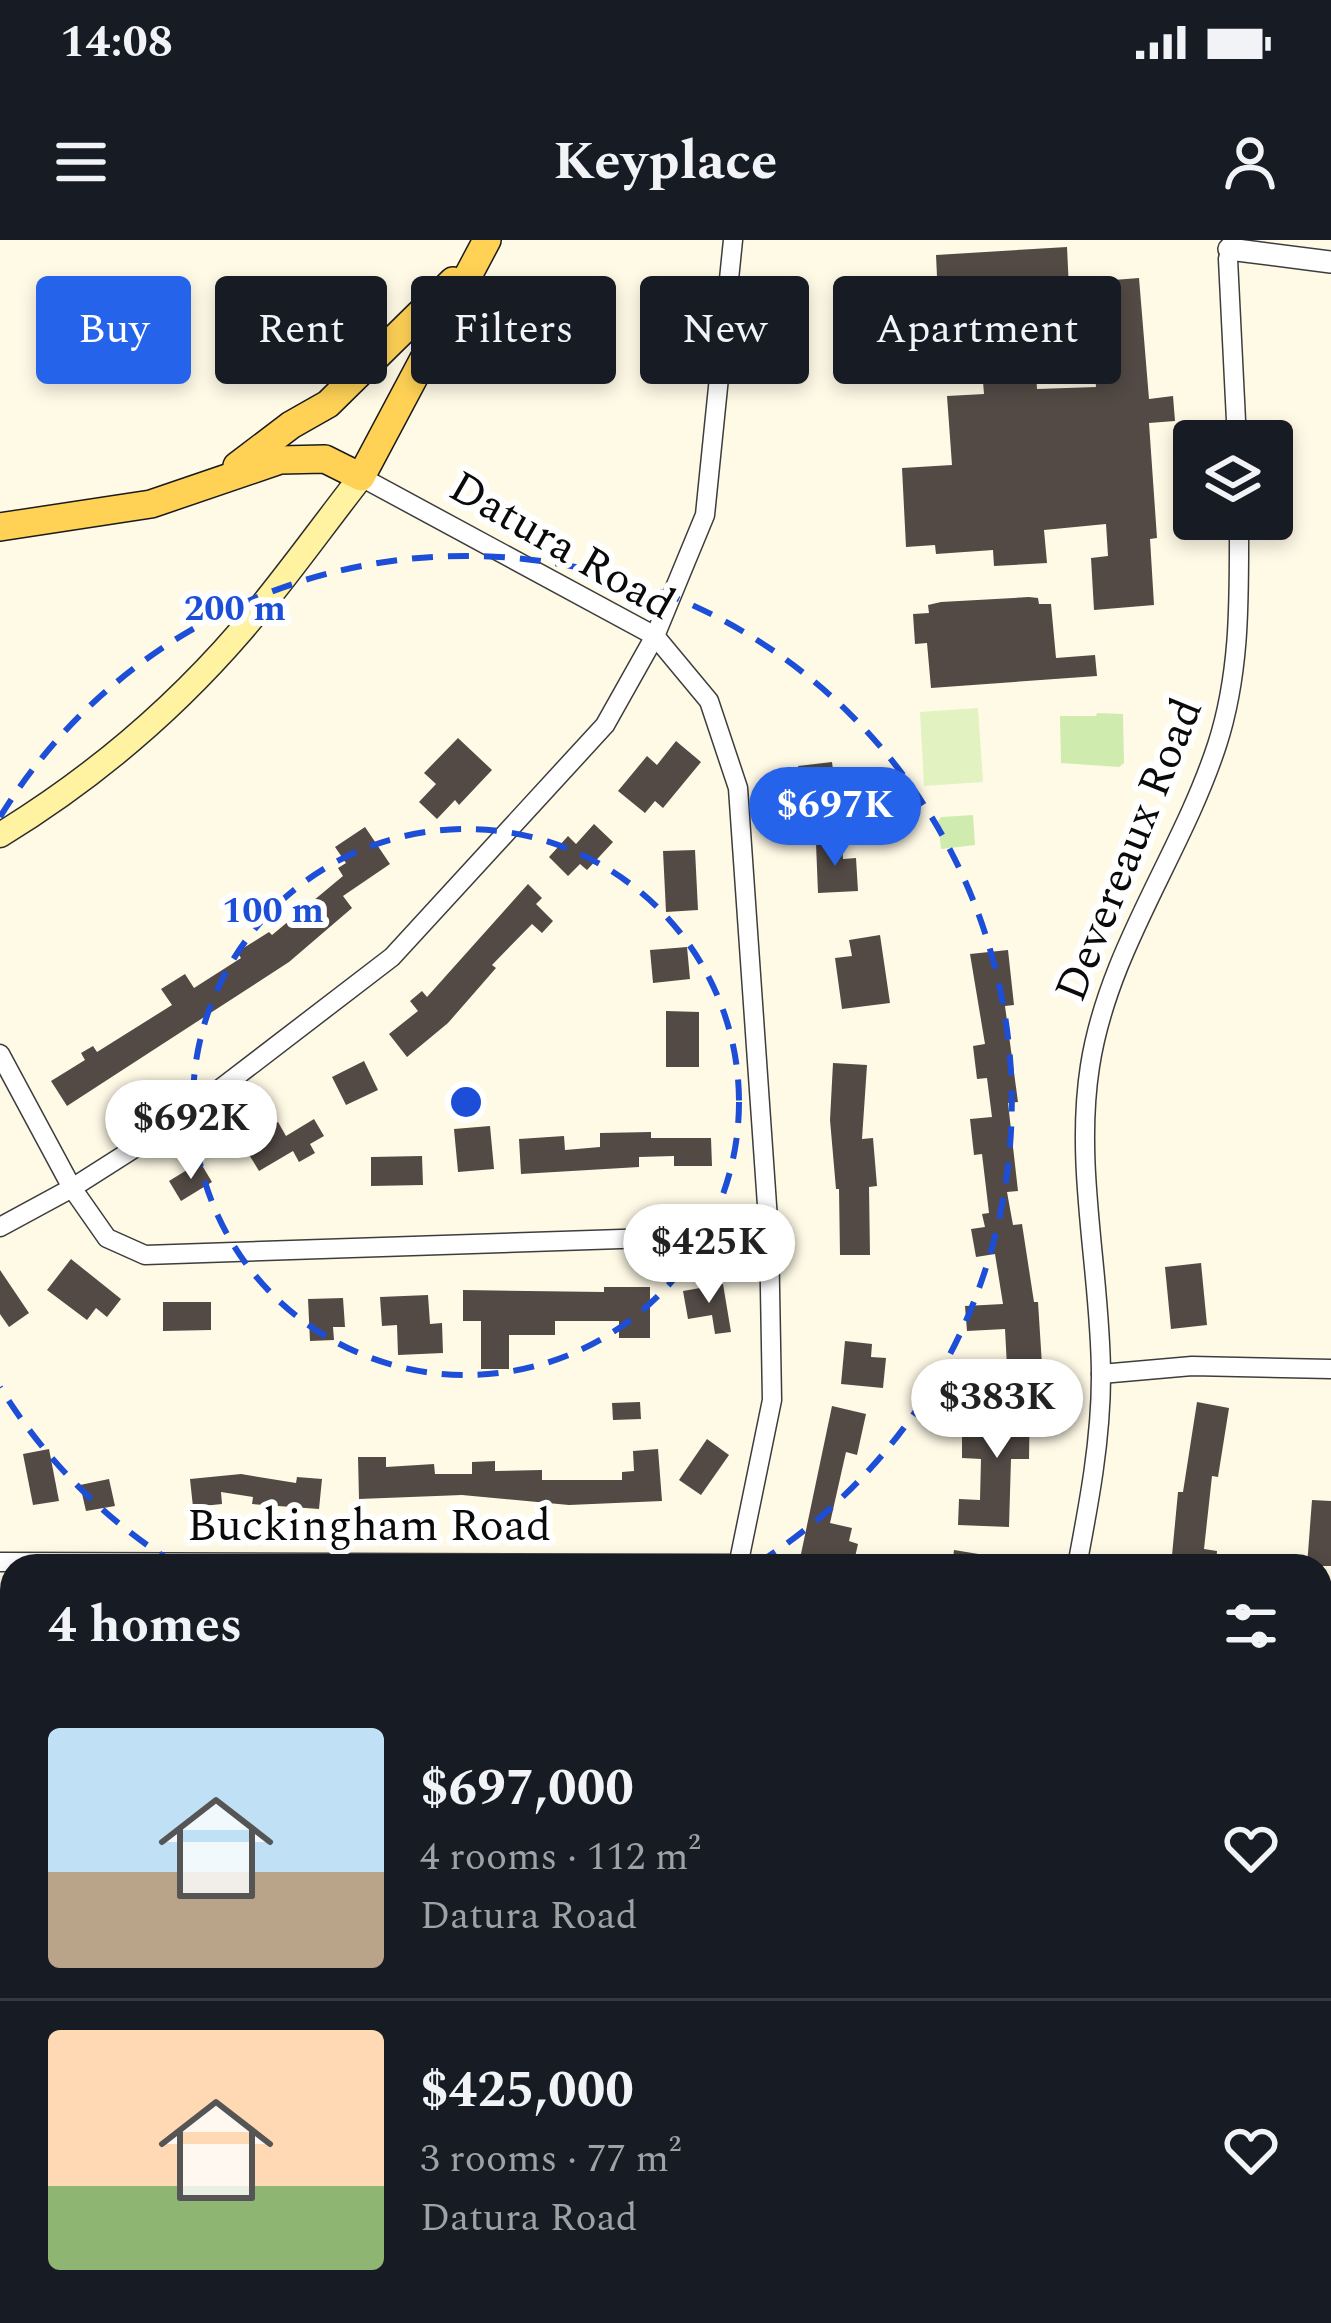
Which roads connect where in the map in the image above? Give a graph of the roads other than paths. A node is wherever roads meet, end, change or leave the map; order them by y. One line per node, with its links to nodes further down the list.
1 (733, 240): 10 (street)
2 (1231, 244): 4 (street); 5 (street)
3 (483, 247): 6 (main road); 7 (main road)
4 (1331, 262)
5 (1237, 420)
6 (361, 477): 7 (main road, Datura Road); 10 (street, Datura Road); 11 (main road)
7 (215, 483): 8 (main road, Datura Road)
8 (0, 527)
9 (1239, 540): 17 (street, Devereaux Road)
10 (655, 636): 13 (street); 15 (street, Datura Road)
11 (0, 835)
12 (0, 1054): 13 (street)
13 (72, 1188): 14 (street); 15 (street)
14 (0, 1227)
15 (769, 1234): 18 (street, Datura Road)
16 (1331, 1369): 17 (street)
17 (1101, 1374): 19 (street, Devereaux Road)
18 (740, 1554)
19 (1079, 1554)

